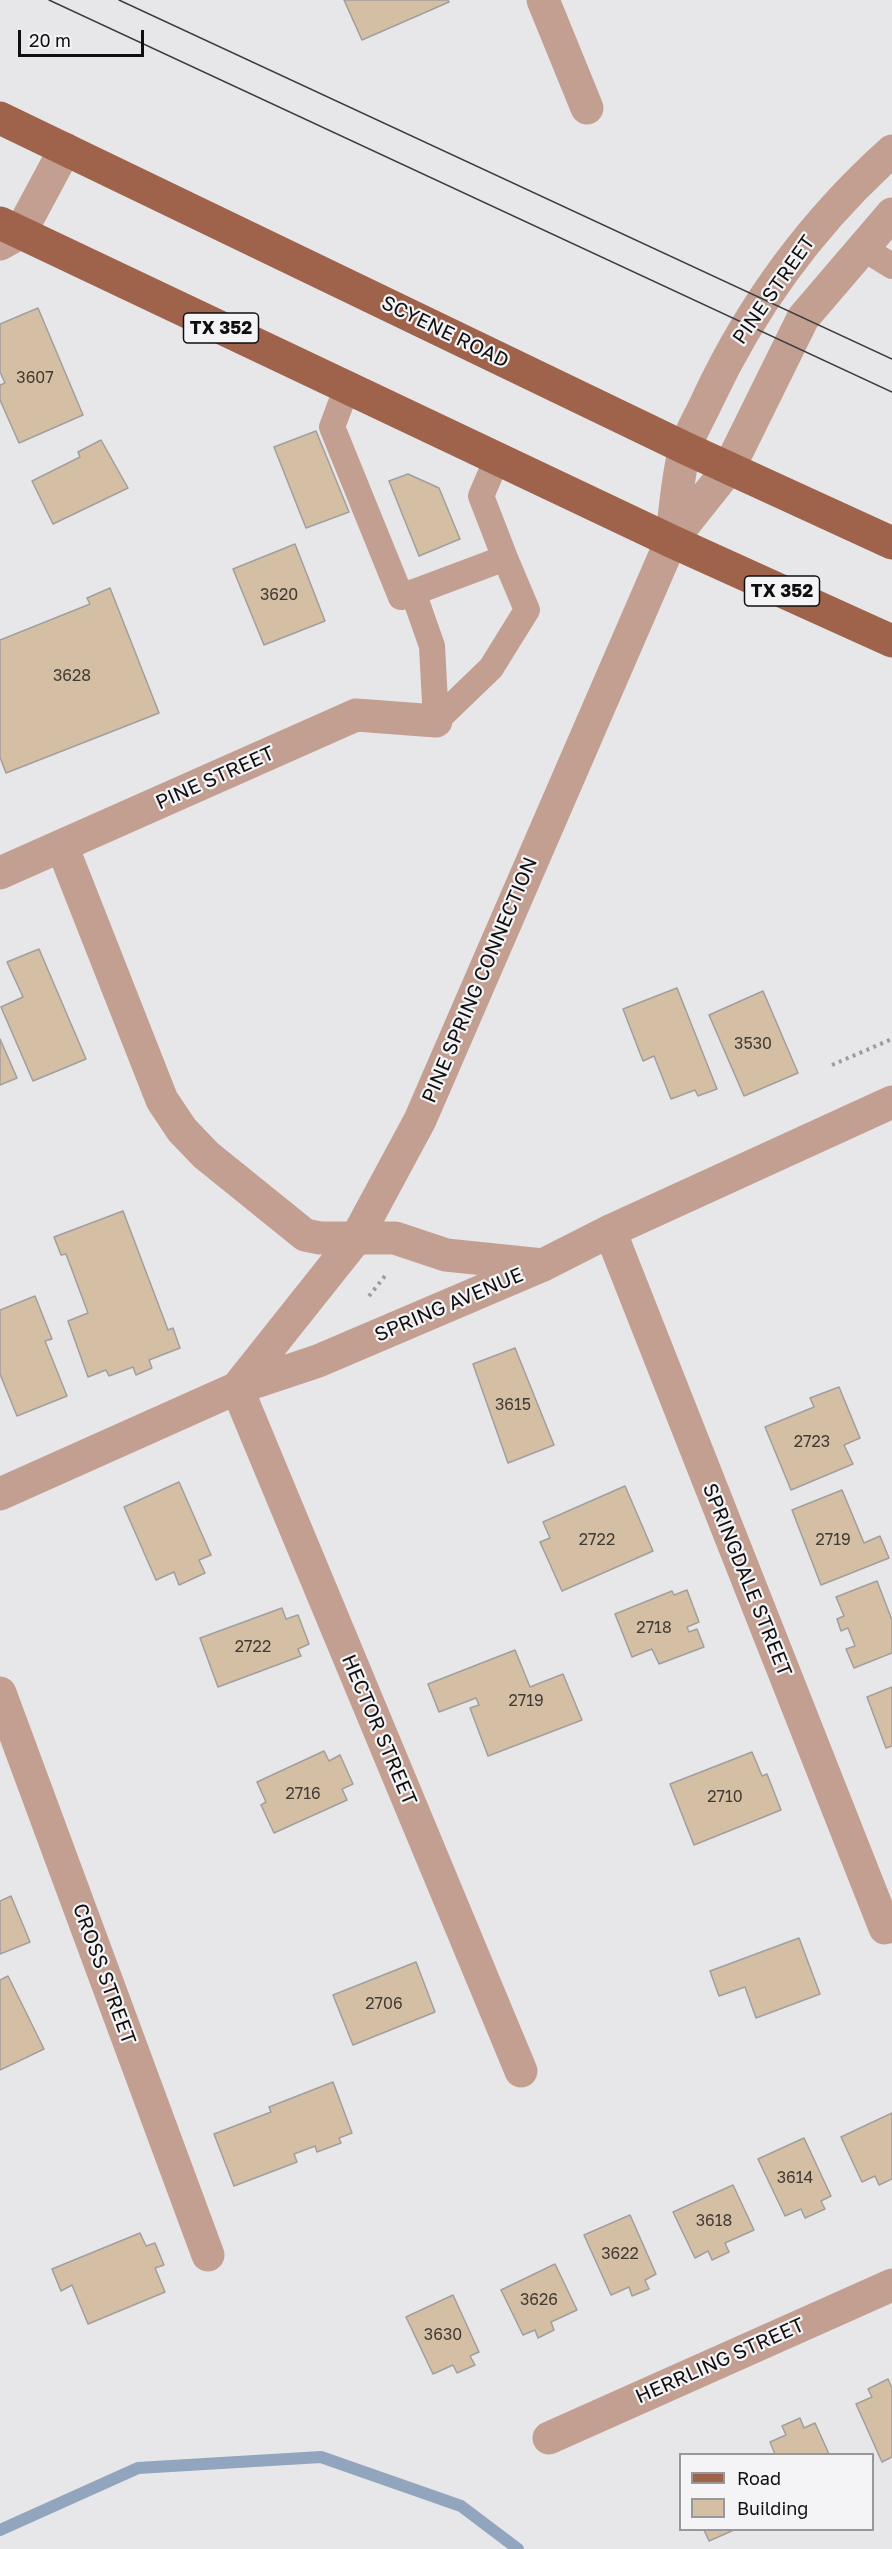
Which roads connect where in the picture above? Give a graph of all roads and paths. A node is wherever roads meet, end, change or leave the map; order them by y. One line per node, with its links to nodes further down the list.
1 (543, 0): 2 (street)
2 (587, 108)
3 (0, 118): 4 (main road, SCYENE ROAD)
4 (65, 149): 7 (street); 11 (main road, SCYENE ROAD)
5 (892, 151): 11 (street, PINE STREET)
6 (892, 214): 8 (street, PINE STREET)
7 (7, 233): 10 (main road, TX 352)
8 (863, 248): 9 (lane); 13 (street, PINE STREET)
9 (892, 266)
10 (347, 387): 12 (main road, TX 352); 17 (lane)
11 (685, 448): 13 (main road, SCYENE ROAD); 14 (street, PINE SPRING CONNECTION)
12 (497, 459): 14 (main road, TX 352); 16 (lane)
13 (729, 468): 14 (street, PINE SPRING CONNECTION); 15 (main road, SCYENE ROAD)
14 (671, 541): 18 (main road, TX 352); 26 (street, PINE SPRING CONNECTION)
15 (892, 543)
16 (505, 558): 17 (lane); 19 (lane)
17 (413, 592): 19 (lane)
18 (892, 641)
19 (436, 721): 20 (street, PINE STREET)
20 (62, 846): 21 (street, PINE STREET); 26 (street)
21 (0, 873)
22 (892, 1039): 23 (path)
23 (832, 1065)
24 (892, 1102): 25 (street, SPRING AVENUE)
25 (610, 1231): 27 (street, SPRING AVENUE); 31 (street, SPRINGDALE STREET)
26 (357, 1237): 27 (street); 28 (street, PINE SPRING CONNECTION)
27 (543, 1265): 28 (street, SPRING AVENUE)
28 (237, 1388): 29 (street, SPRING AVENUE); 32 (street, HECTOR STREET)
29 (0, 1494)
30 (0, 1693): 33 (street, CROSS STREET)
31 (885, 1928)
32 (521, 2071)
33 (208, 2255)
34 (892, 2285): 35 (street, HERRLING STREET)
35 (549, 2438)

